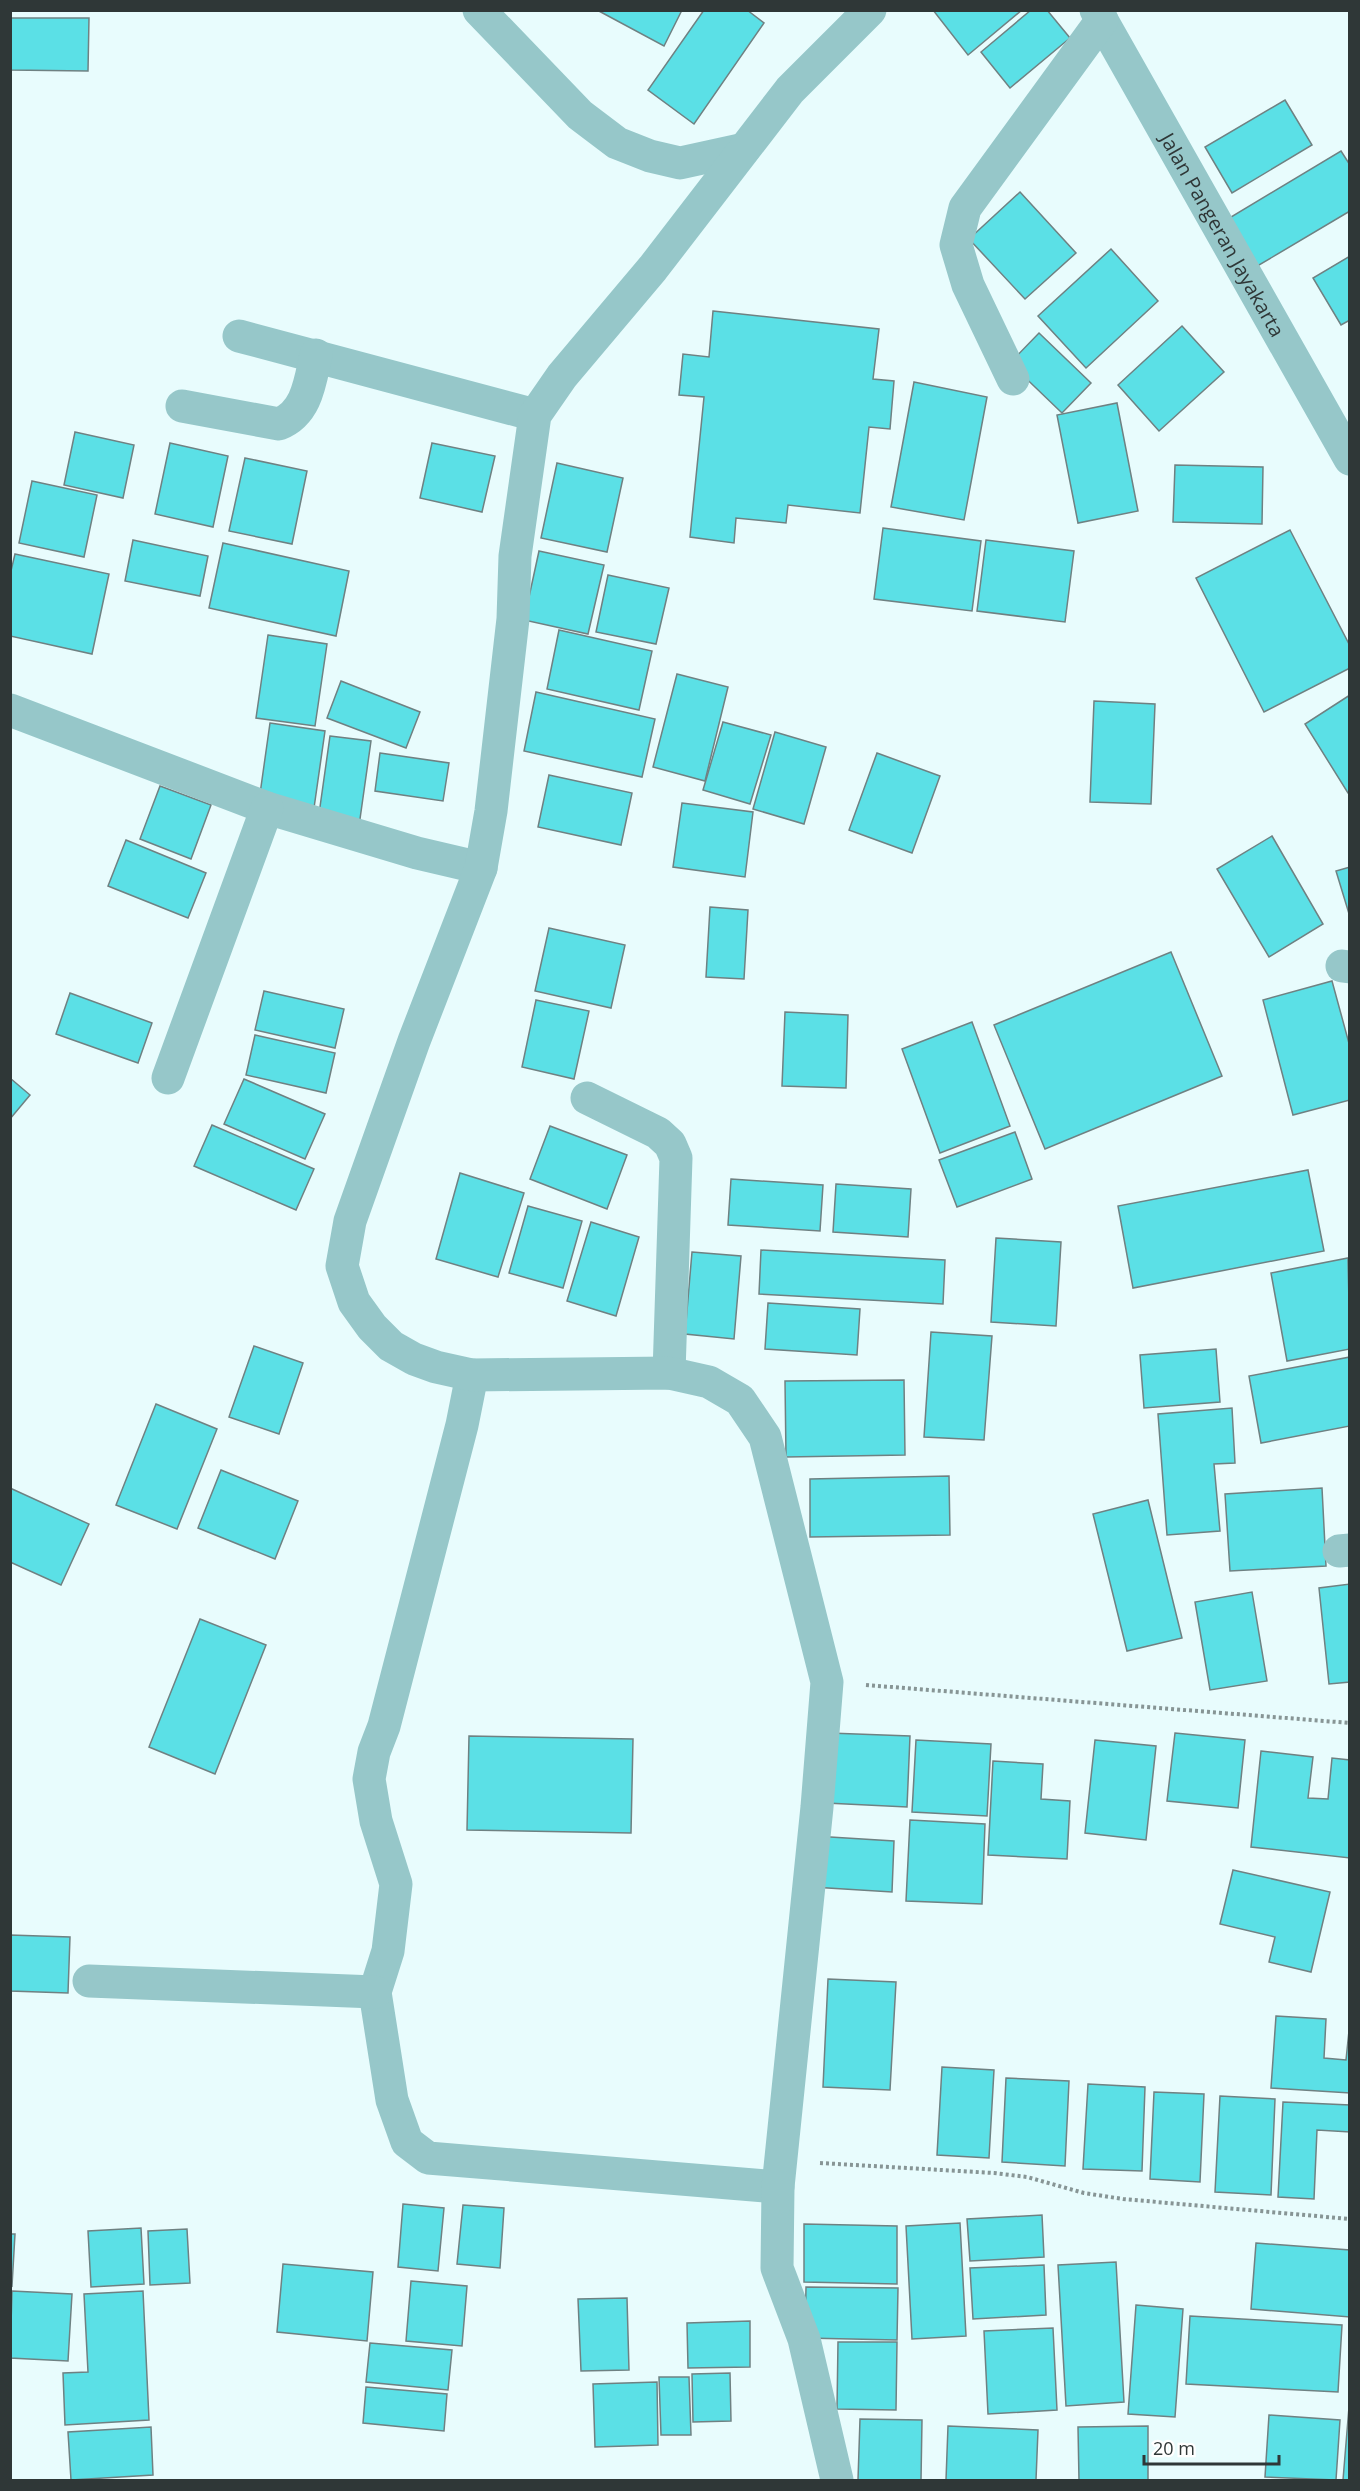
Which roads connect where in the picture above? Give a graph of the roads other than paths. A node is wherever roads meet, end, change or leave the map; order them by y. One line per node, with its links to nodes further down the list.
1 (480, 10): 4 (street)
2 (870, 10): 4 (street)
3 (1099, 15): 7 (street); 10 (street, Jalan Pangeran Jayakarta)
4 (744, 149): 9 (street)
5 (239, 336): 6 (street)
6 (316, 356): 8 (street); 9 (street)
7 (1013, 379)
8 (182, 406)
9 (535, 415): 13 (street)
10 (1350, 459)
11 (10, 710): 12 (street)
12 (267, 808): 13 (street); 14 (street)
13 (481, 868): 17 (street)
14 (168, 1078)
15 (587, 1098): 16 (street)
16 (669, 1373): 17 (street); 20 (street)
17 (472, 1375): 19 (street)
18 (90, 1981): 19 (street)
19 (375, 1992): 20 (street)
20 (779, 2174): 21 (street)
21 (837, 2481)

